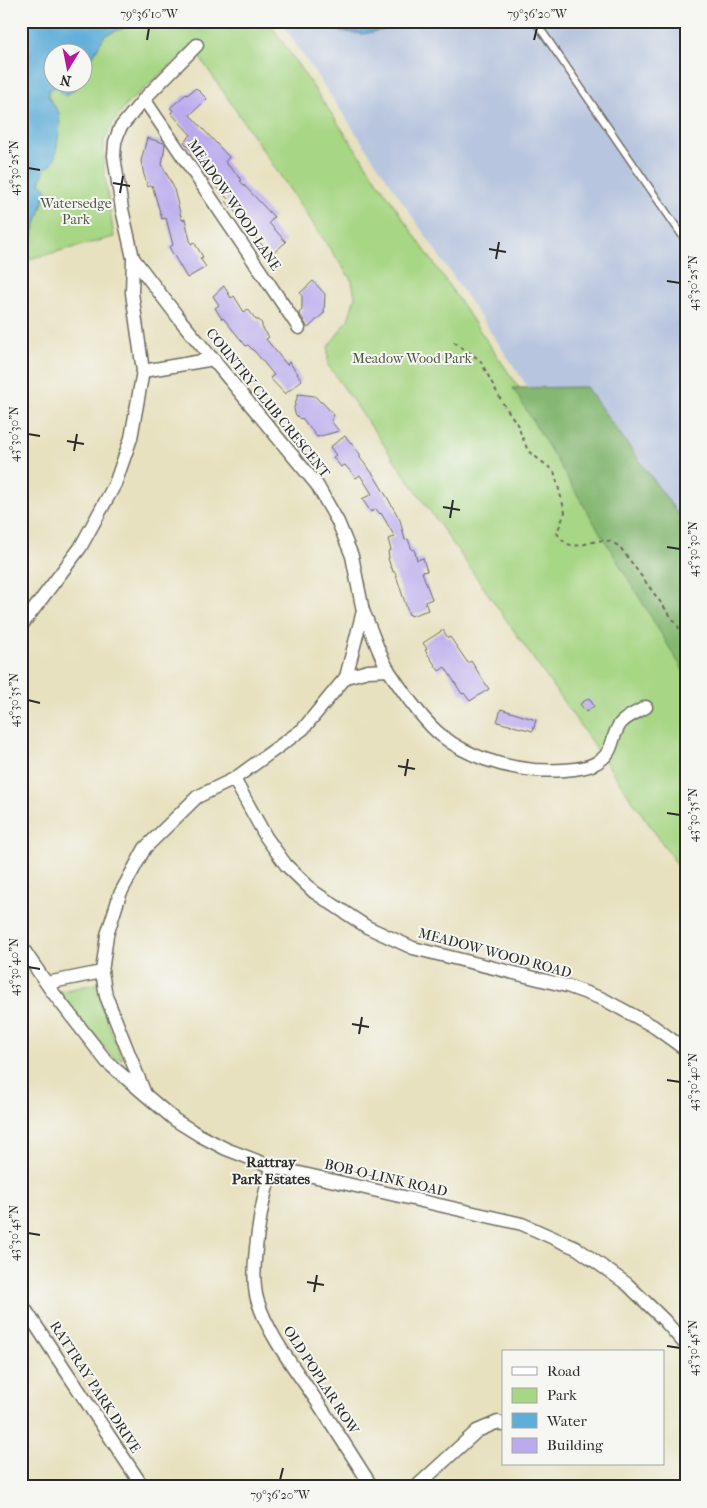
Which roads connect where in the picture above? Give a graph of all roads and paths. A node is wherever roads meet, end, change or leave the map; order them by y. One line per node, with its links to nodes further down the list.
1 (535, 21): 4 (lane)
2 (197, 45): 3 (street)
3 (144, 99): 5 (street); 6 (street, MEADOW WOOD LANE)
4 (686, 241)
5 (133, 258): 8 (street, COUNTRY CLUB CRESCENT); 9 (street)
6 (299, 328)
7 (454, 342): 12 (path)
8 (214, 359): 9 (street); 10 (street, COUNTRY CLUB CRESCENT)
9 (143, 371): 11 (street)
10 (363, 611): 13 (street); 14 (street, COUNTRY CLUB CRESCENT)
11 (21, 626)
12 (686, 645)
13 (388, 670): 14 (street); 15 (street)
14 (346, 677): 16 (street, COUNTRY CLUB CRESCENT)
15 (646, 707)
16 (234, 779): 18 (street, COUNTRY CLUB CRESCENT); 20 (street, MEADOW WOOD ROAD)
17 (21, 946): 19 (street, BOB-O-LINK ROAD)
18 (102, 972): 19 (street); 21 (street, COUNTRY CLUB CRESCENT)
19 (47, 983): 21 (street, BOB-O-LINK ROAD)
20 (686, 1050)
21 (145, 1094): 22 (street, BOB-O-LINK ROAD)
22 (273, 1167): 24 (street, BOB-O-LINK ROAD); 27 (street, OLD POPLAR ROW)
23 (21, 1303): 26 (street, RATTRAY PARK DRIVE)
24 (686, 1345)
25 (502, 1424): 28 (street)
26 (143, 1487)
27 (372, 1487)
28 (416, 1487)

